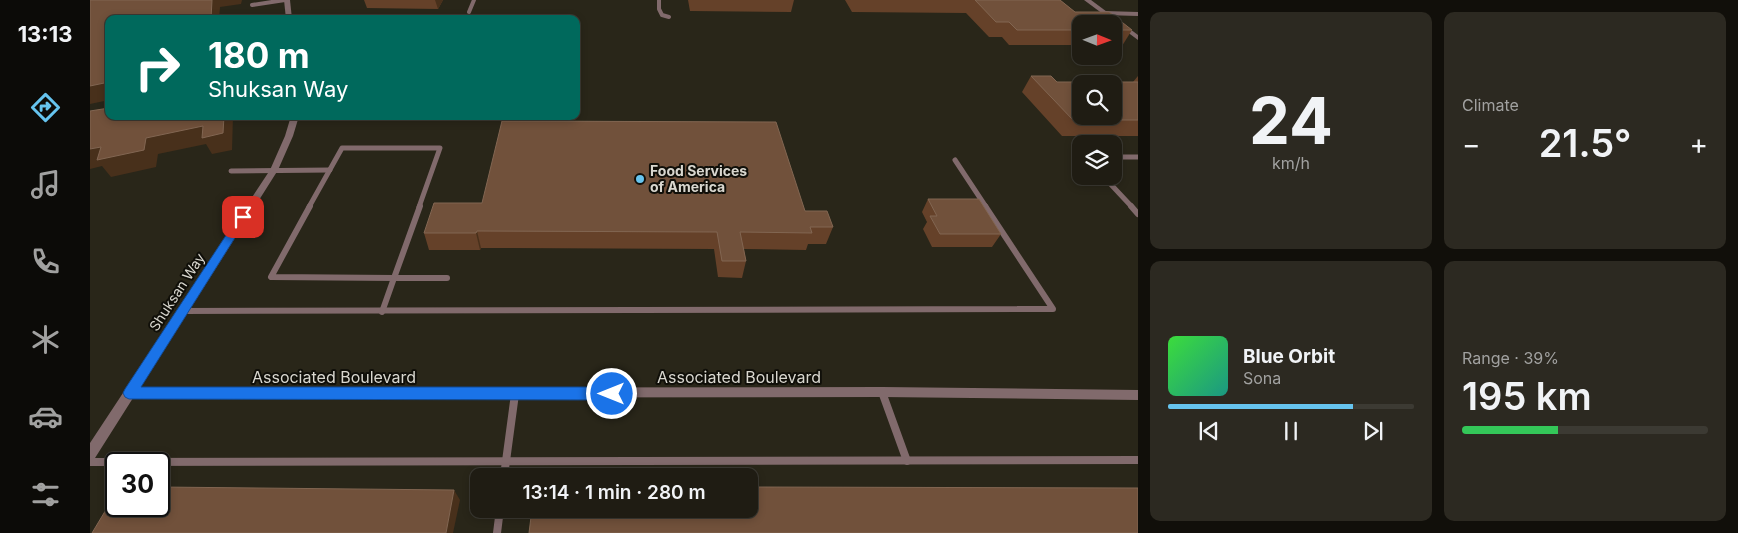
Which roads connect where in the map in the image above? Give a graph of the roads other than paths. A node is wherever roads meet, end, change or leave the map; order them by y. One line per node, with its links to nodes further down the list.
1 (286, 0): 5 (lane); 7 (street)
2 (474, 0): 6 (lane)
3 (659, 0): 12 (lane)
4 (1087, 0): 8 (street)
5 (252, 5)
6 (469, 12)
7 (288, 15)
8 (1105, 15)
9 (1122, 16): 11 (lane)
10 (1122, 16): 11 (lane)
11 (1138, 16)
12 (669, 17)
13 (1122, 25): 14 (street)
14 (1135, 33): 15 (street)
15 (1138, 38)
16 (294, 120): 20 (street, Shuksan Way)
17 (1122, 157): 18 (lane)
18 (1138, 157)
19 (955, 160): 28 (lane)
20 (274, 170): 21 (lane); 22 (lane); 27 (street, Shuksan Way)
21 (330, 170): 25 (lane); 25 (lane)
22 (231, 171)
23 (1111, 185): 24 (lane)
24 (1138, 214)
25 (394, 278): 26 (lane); 28 (lane)
26 (447, 278)
27 (183, 311): 28 (lane); 30 (street, Shuksan Way)
28 (382, 312)
29 (882, 392): 31 (street, Associated Boulevard); 32 (street, Associated Boulevard); 36 (lane)
30 (129, 393): 31 (street, Associated Boulevard); 33 (street, Shuksan Way)
31 (515, 394): 35 (lane)
32 (1138, 395)
33 (90, 454)
34 (1138, 460): 36 (lane)
35 (506, 461): 36 (lane); 37 (lane); 38 (lane)
36 (907, 461)
37 (90, 462)
38 (505, 468)
39 (499, 518): 40 (lane)
40 (497, 533)

